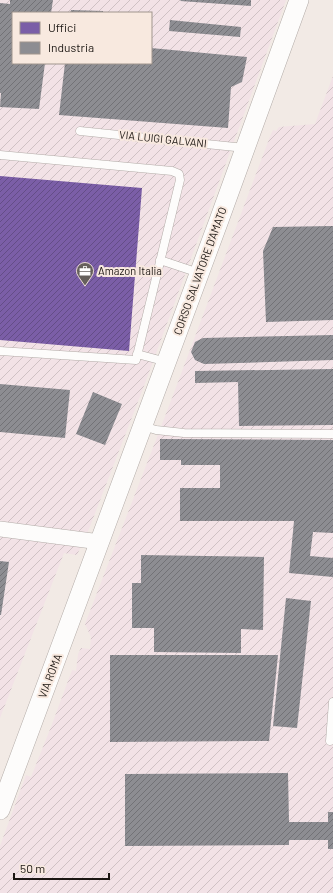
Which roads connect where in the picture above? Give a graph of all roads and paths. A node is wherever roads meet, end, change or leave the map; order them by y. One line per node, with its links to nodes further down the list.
1 (299, 0): 3 (street, CORSO SALVATORE D'AMATO)
2 (80, 131): 3 (lane, VIA LUIGI GALVANI)
3 (245, 148): 6 (street, CORSO SALVATORE D'AMATO)
4 (0, 155): 5 (lane)
5 (160, 260): 6 (lane); 8 (lane)
6 (199, 273): 9 (street, CORSO SALVATORE D'AMATO)
7 (0, 351): 8 (lane)
8 (137, 354): 9 (lane)
9 (166, 362): 10 (street, CORSO SALVATORE D'AMATO)
10 (143, 426): 11 (lane); 13 (street, CORSO SALVATORE D'AMATO)
11 (333, 434)
12 (0, 529): 13 (street)
13 (100, 542): 16 (street, VIA ROMA)
14 (333, 702): 15 (lane)
15 (330, 741)
16 (0, 810)

